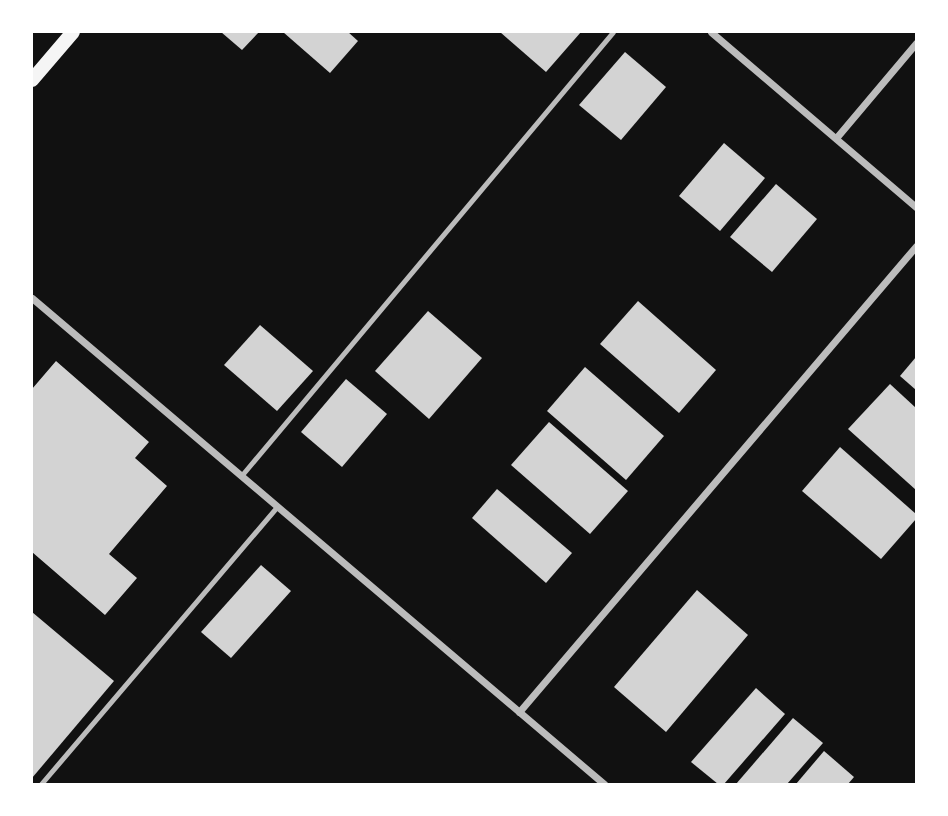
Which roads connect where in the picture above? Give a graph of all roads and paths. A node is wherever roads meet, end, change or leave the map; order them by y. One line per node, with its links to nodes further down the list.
1 (74, 32): 5 (main road)
2 (613, 32): 10 (lane)
3 (711, 32): 6 (street)
4 (916, 43): 6 (street)
5 (32, 80)
6 (836, 138): 7 (street)
7 (916, 206)
8 (916, 246): 12 (street)
9 (32, 298): 10 (street)
10 (241, 476): 11 (street)
11 (277, 507): 12 (street); 13 (lane)
12 (519, 712): 14 (street)
13 (41, 785)
14 (604, 785)

